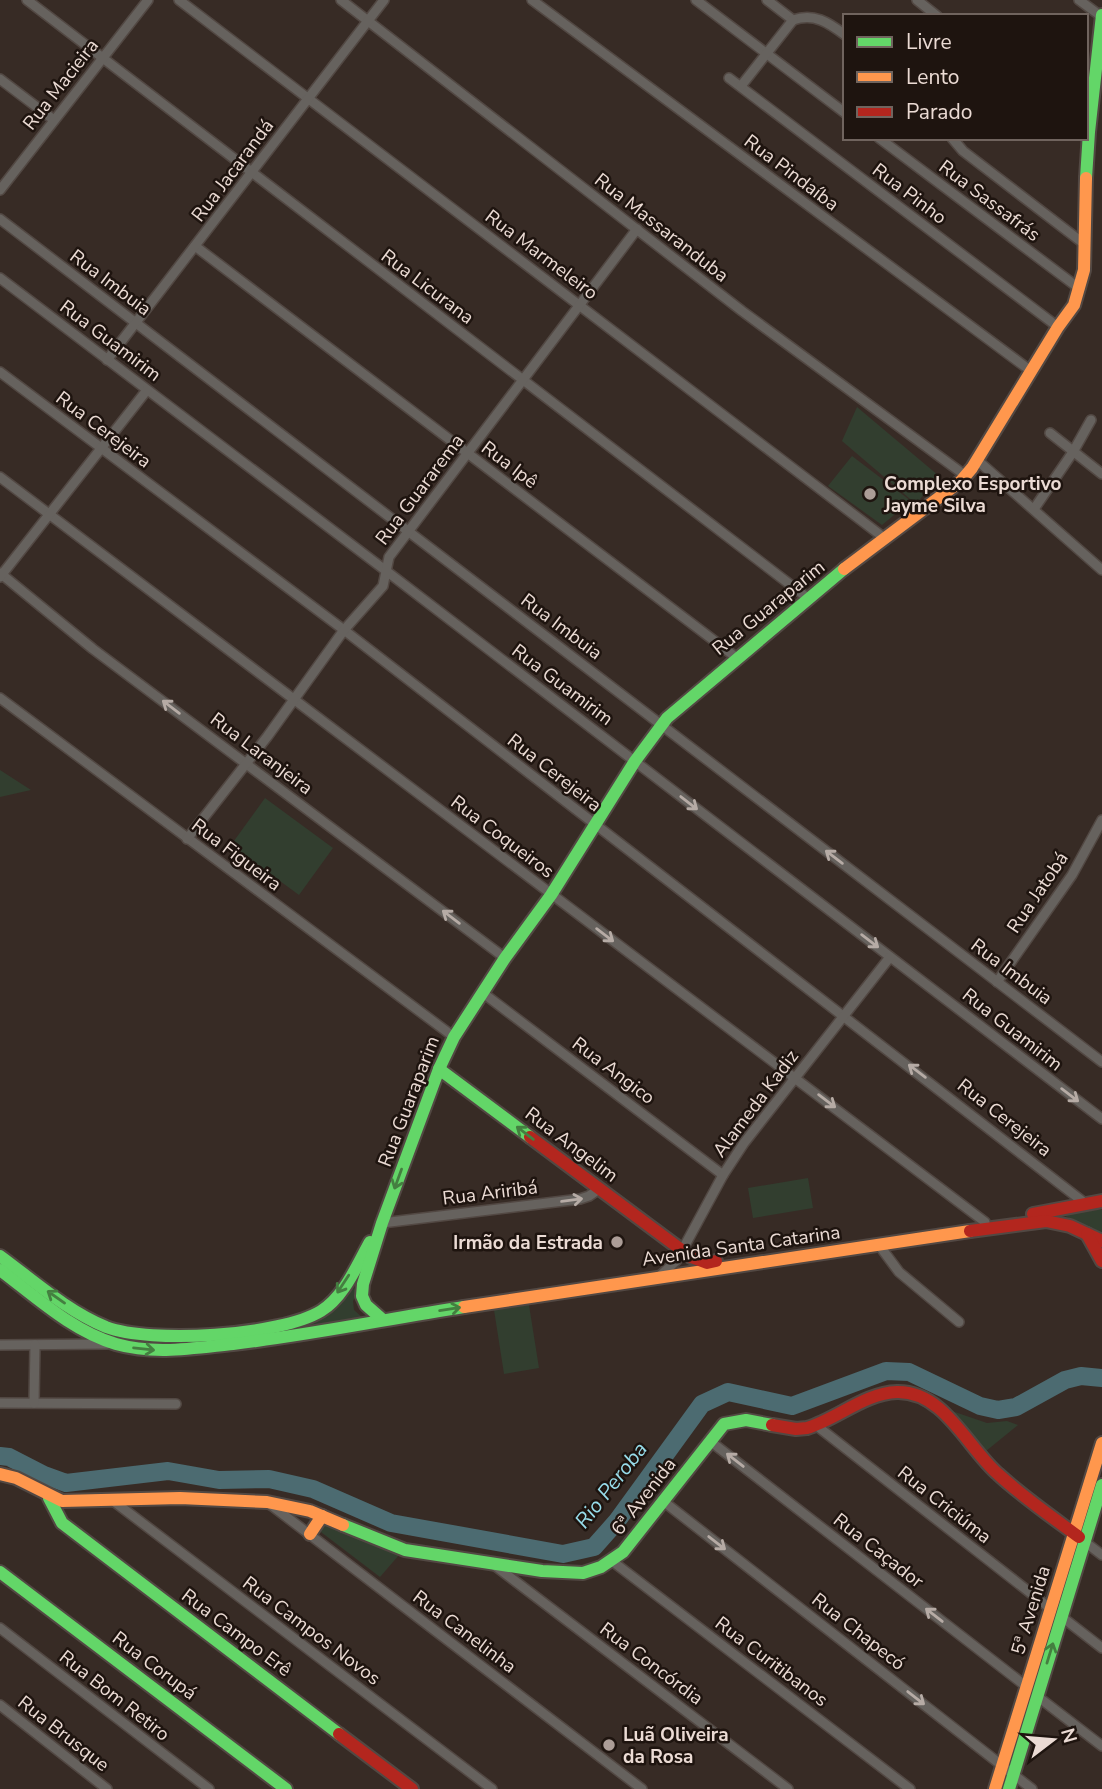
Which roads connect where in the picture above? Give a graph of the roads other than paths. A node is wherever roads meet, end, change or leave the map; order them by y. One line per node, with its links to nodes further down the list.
1 (27, 0): 17 (street, Rua Licurana)
2 (148, 0): 17 (street, Rua Macieira)
3 (179, 0): 21 (street, Rua Marmeleiro)
4 (341, 0): 14 (street, Rua Massaranduba)
5 (384, 0): 14 (street, Rua Jacarandá)
6 (532, 0): 41 (street, Rua Pindaíba)
7 (696, 0): 16 (street)
8 (767, 0): 13 (street)
9 (917, 0): 11 (street)
10 (1079, 0): 12 (street)
11 (934, 14)
12 (1102, 16): 24 (street, Rua Guaraparim)
13 (793, 20): 15 (street); 16 (street)
14 (368, 21): 21 (street, Rua Jacarandá); 32 (street, Rua Massaranduba)
15 (843, 34)
16 (767, 55): 20 (street); 22 (street)
17 (103, 58): 23 (street, Rua Macieira); 28 (street, Rua Licurana)
18 (729, 78): 20 (street, Rua Pinho)
19 (0, 79): 23 (street)
20 (741, 86): 39 (street, Rua Pinho)
21 (308, 99): 28 (street, Rua Jacarandá); 37 (street, Rua Marmeleiro)
22 (843, 112)
23 (54, 120): 29 (street, Rua Macieira)
24 (1088, 131)
25 (882, 140): 36 (street, Rua Sassafrás)
26 (954, 140): 33 (street)
27 (1088, 140): 33 (street, Rua Guaraparim)
28 (251, 172): 34 (street, Rua Jacarandá); 43 (street, Rua Licurana)
29 (4, 177): 30 (street, Rua Macieira)
30 (0, 190)
31 (0, 219): 38 (street, Rua Imbuia)
32 (636, 229): 37 (street, Rua Guararema); 52 (street, Rua Massaranduba)
33 (1083, 243): 36 (street, Rua Guaraparim)
34 (195, 246): 38 (street, Rua Jacarandá); 49 (street, Rua Ipê)
35 (0, 278): 40 (street, Rua Guamirim)
36 (1080, 289): 39 (street, Rua Guaraparim)
37 (580, 306): 43 (street, Rua Guararema); 57 (street, Rua Marmeleiro)
38 (137, 323): 40 (street, Rua Jacarandá); 56 (street, Rua Imbuia)
39 (1058, 327): 41 (street, Rua Guaraparim)
40 (107, 360): 44 (street, Rua Guamirim)
41 (1031, 371): 50 (street, Rua Guaraparim)
42 (0, 372): 47 (street, Rua Cerejeira)
43 (524, 381): 49 (street, Rua Guararema); 61 (street, Rua Licurana)
44 (147, 390): 47 (street); 58 (street, Rua Guamirim)
45 (1091, 420): 48 (street)
46 (1050, 433): 48 (street)
47 (102, 449): 55 (street); 62 (street, Rua Cerejeira)
48 (1073, 452): 51 (street); 54 (street)
49 (468, 453): 56 (street, Rua Guararema); 63 (street, Rua Ipê)
50 (977, 460): 52 (street, Rua Guaraparim); 54 (street)
51 (1102, 474)
52 (965, 476): 57 (street, Rua Guaraparim)
53 (0, 477): 55 (street, Rua Coqueiros)
54 (1034, 509): 59 (street)
55 (50, 515): 60 (street); 65 (street, Rua Coqueiros)
56 (408, 531): 58 (street, Rua Guararema); 66 (street, Rua Imbuia)
57 (883, 537): 61 (street, Rua Guaraparim)
58 (385, 570): 62 (street, Rua Guararema); 68 (street, Rua Guamirim)
59 (1102, 570)
60 (1, 575): 67 (street, Rua Laranjeira, one-way to 60)
61 (809, 599): 63 (street, Rua Guaraparim)
62 (344, 630): 65 (street, Rua Guararema); 70 (street, Rua Cerejeira)
63 (737, 658): 66 (street, Rua Guaraparim)
64 (0, 698): 71 (street, Rua Figueira)
65 (294, 700): 67 (street, Rua Guararema); 72 (street, Rua Coqueiros)
66 (661, 725): 68 (street, Rua Guaraparim); 75 (street, Rua Imbuia, one-way to 66)
67 (245, 761): 71 (street, Rua Guararema); 74 (street, Rua Laranjeira, one-way to 67)
68 (635, 761): 70 (street, Rua Guaraparim); 73 (street, Rua Guamirim, one-way to 73)
69 (1102, 820): 75 (street, Rua Jatobá)
70 (595, 826): 72 (street, Rua Guaraparim); 77 (street, Rua Cerejeira)
71 (187, 839): 78 (street, Rua Figueira)
72 (551, 895): 74 (street, Rua Guaraparim); 81 (street, Rua Coqueiros, one-way to 81)
73 (890, 957): 77 (street, Alameda Kadiz); 82 (street, Rua Guamirim, one-way to 82)
74 (505, 958): 76 (street, Rua Guaraparim)
75 (996, 982): 79 (street, Rua Imbuia)
76 (483, 993): 78 (street, Rua Guaraparim); 83 (street, Rua Angico)
77 (844, 1015): 81 (street, Alameda Kadiz); 86 (street, Rua Cerejeira, one-way to 77)
78 (454, 1037): 80 (street, Rua Guaraparim)
79 (1102, 1062)
80 (439, 1069): 84 (street, Rua Angelim, one-way to 80); 88 (street, Rua Guaraparim, one-way to 88)
81 (795, 1077): 83 (street, Alameda Kadiz); 87 (street, Rua Coqueiros, one-way to 87)
82 (1102, 1119)
83 (723, 1175): 92 (street, Alameda Kadiz)
84 (599, 1189): 88 (street, Rua Ariribá, one-way to 84); 92 (street, Rua Angelim)
85 (1102, 1201): 86 (street, Avenida Santa Catarina)
86 (1086, 1204): 87 (street, Avenida Santa Catarina)
87 (985, 1222): 92 (street, Avenida Santa Catarina)
88 (382, 1223): 93 (street, Rua Guaraparim, one-way to 93); 99 (street, Rua Guaraparim)
89 (1086, 1233): 90 (street, Avenida Santa Catarina); 91 (street, Avenida Santa Catarina); 94 (street)
90 (1102, 1241)
91 (879, 1245): 96 (street, Avenida Santa Catarina); 100 (street)
92 (682, 1250): 96 (street, Alameda Kadiz)
93 (0, 1256)
94 (1102, 1261)
95 (0, 1270): 98 (street, Avenida Santa Catarina)
96 (659, 1276): 99 (street, Avenida Santa Catarina, one-way to 96)
97 (0, 1281): 98 (street)
98 (15, 1281): 101 (street, Avenida Santa Catarina)
99 (383, 1320): 101 (street, Avenida Santa Catarina, one-way to 99)
100 (958, 1322)
101 (115, 1343): 103 (street)
102 (0, 1345): 103 (street)
103 (34, 1345): 105 (street)
104 (0, 1403): 105 (street)
105 (34, 1403): 106 (street)
106 (176, 1404)
107 (817, 1426): 108 (street, 6ª Avenida); 118 (street, 6ª Avenida); 123 (street, Rua Criciúma)
108 (710, 1441): 114 (street, 6ª Avenida); 126 (street, Rua Caçador, one-way to 108)
109 (1102, 1443): 118 (street, 5ª Avenida)
110 (0, 1474): 112 (street, 6ª Avenida)
111 (1102, 1485): 118 (street, 5ª Avenida)
112 (49, 1498): 113 (street, 6ª Avenida); 135 (street, Rua Campo Erê)
113 (111, 1499): 115 (street, 6ª Avenida); 136 (street, Rua Campos Novos)
114 (663, 1501): 120 (street, 6ª Avenida); 130 (street, Rua Chapecó, one-way to 130)
115 (267, 1502): 116 (street, 6ª Avenida); 117 (street, Rua Canelinha)
116 (322, 1517): 117 (street); 121 (street, 6ª Avenida)
117 (310, 1534): 137 (street, Rua Canelinha)
118 (1079, 1538): 119 (street); 123 (street, 5ª Avenida)
119 (1102, 1555)
120 (612, 1561): 121 (street, 6ª Avenida); 139 (street, Rua Curitibanos)
121 (494, 1565): 138 (street, Rua Concórdia)
122 (0, 1572): 134 (street, Rua Corupá)
123 (1056, 1613): 125 (street, Rua Criciúma); 126 (street, 5ª Avenida); 127 (street, 5ª Avenida, one-way to 123)
124 (0, 1628): 133 (street, Rua Bom Retiro)
125 (1102, 1648)
126 (1027, 1687): 130 (street, 5ª Avenida)
127 (1037, 1696): 129 (street); 131 (street, 5ª Avenida)
128 (0, 1705): 132 (street, Rua Brusque)
129 (1102, 1746)
130 (1002, 1765): 131 (street, Rua Chapecó); 140 (street, 5ª Avenida)
131 (1013, 1774): 141 (street, 5ª Avenida); 142 (street, Rua Chapecó)
132 (107, 1789)
133 (209, 1789)
134 (286, 1789)
135 (412, 1789)
136 (492, 1789)
137 (642, 1789)
138 (788, 1789)
139 (910, 1789)
140 (995, 1789)
141 (1009, 1789)
142 (1032, 1789)

